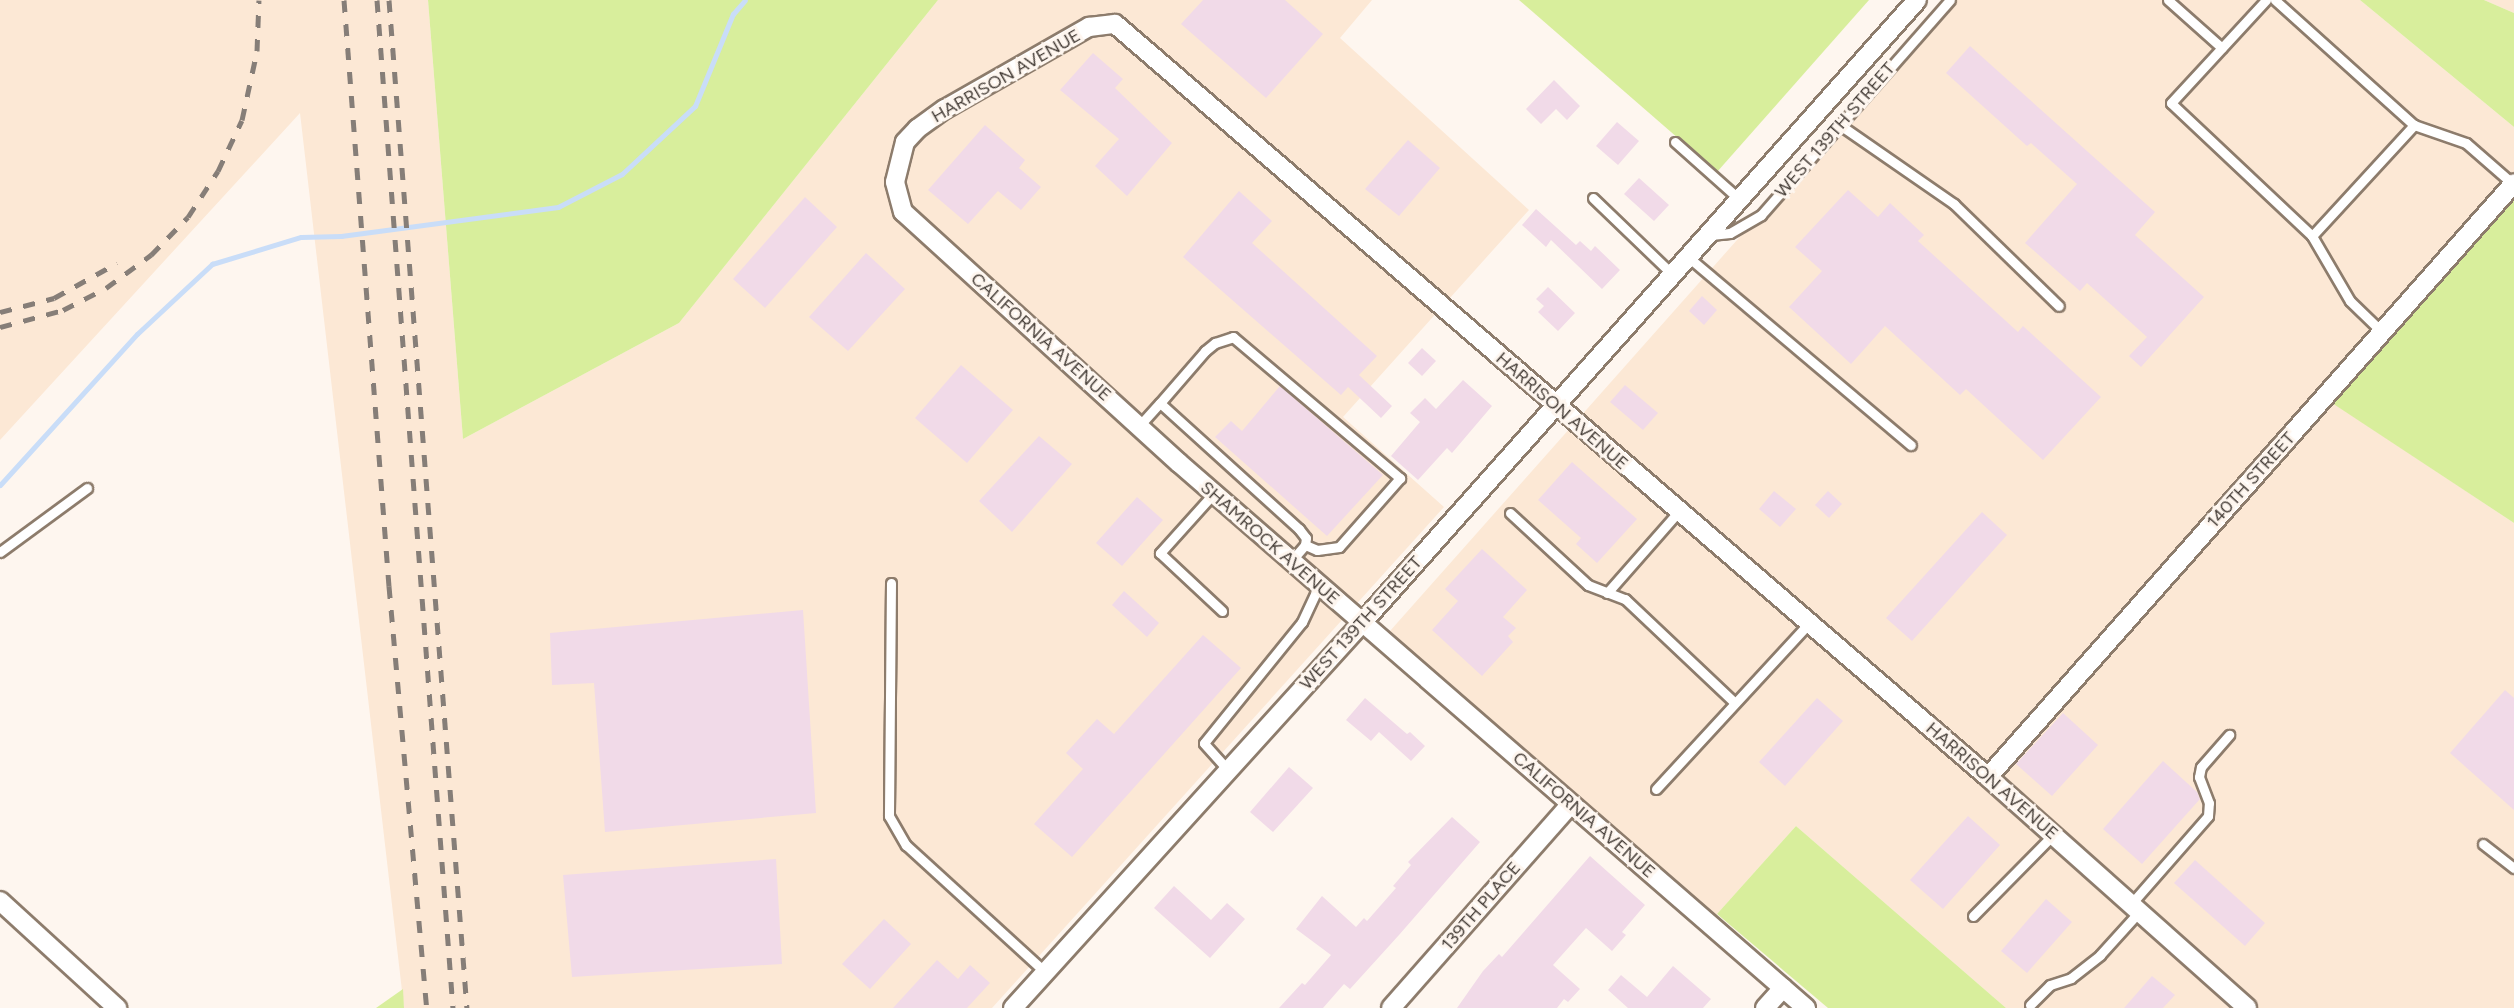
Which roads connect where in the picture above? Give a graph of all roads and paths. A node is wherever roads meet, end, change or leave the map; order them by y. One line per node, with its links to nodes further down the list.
1 (1917, 0): 12 (street, WEST 139TH STREET)
2 (1950, 0): 7 (lane, WEST 139TH STREET)
3 (2168, 0): 6 (lane)
4 (2266, 0): 6 (lane)
5 (2275, 0): 8 (lane)
6 (2222, 48): 15 (lane)
7 (1840, 125): 14 (lane, WEST 139TH STREET); 18 (lane)
8 (2414, 125): 10 (lane); 15 (lane)
9 (1675, 142): 12 (lane)
10 (2514, 184): 19 (street, 140TH STREET)
11 (1593, 198): 17 (lane)
12 (1738, 198): 14 (street, WEST 139TH STREET)
13 (903, 212): 21 (street, HARRISON AVENUE); 22 (street, CALIFORNIA AVENUE)
14 (1706, 236): 16 (street, WEST 139TH STREET)
15 (2312, 236): 19 (lane)
16 (1687, 256): 17 (street, WEST 139TH STREET); 23 (lane)
17 (1672, 274): 21 (street, WEST 139TH STREET)
18 (2059, 306)
19 (2382, 332): 41 (street, 140TH STREET)
20 (1160, 403): 22 (lane); 29 (lane); 29 (lane)
21 (1556, 405): 27 (street, HARRISON AVENUE); 36 (street, WEST 139TH STREET)
22 (1139, 426): 24 (street, CALIFORNIA AVENUE)
23 (1911, 445)
24 (1179, 463): 26 (street, SHAMROCK AVENUE)
25 (87, 488): 30 (lane)
26 (1214, 493): 31 (street, SHAMROCK AVENUE); 35 (lane)
27 (1679, 512): 34 (lane); 37 (street, HARRISON AVENUE)
28 (1510, 513): 34 (lane)
29 (1305, 545): 31 (lane)
30 (0, 552)
31 (1291, 561): 33 (street, SHAMROCK AVENUE)
32 (891, 583): 50 (lane)
33 (1319, 586): 36 (street, SHAMROCK AVENUE); 40 (lane)
34 (1607, 593): 38 (lane)
35 (1222, 611)
36 (1362, 623): 40 (street, WEST 139TH STREET); 43 (street, CALIFORNIA AVENUE)
37 (1809, 623): 38 (lane); 41 (street, HARRISON AVENUE)
38 (1735, 703): 42 (lane)
39 (2229, 735): 48 (lane)
40 (1228, 770): 50 (street, WEST 139TH STREET)
41 (1988, 777): 44 (street, HARRISON AVENUE)
42 (1656, 789)
43 (1571, 804): 51 (street, CALIFORNIA AVENUE); 55 (street, 139TH PLACE)
44 (2053, 835): 48 (street, HARRISON AVENUE); 49 (lane)
45 (2483, 844): 46 (lane)
46 (2514, 868)
47 (0, 901): 53 (street)
48 (2135, 908): 52 (lane); 58 (street, HARRISON AVENUE)
49 (1973, 916)
50 (1045, 972): 54 (street, WEST 139TH STREET)
51 (1783, 988): 56 (street); 57 (street, CALIFORNIA AVENUE)
52 (2030, 1005)
53 (117, 1008)
54 (1013, 1008)
55 (1391, 1008)
56 (1765, 1008)
57 (1806, 1008)
58 (2247, 1008)

